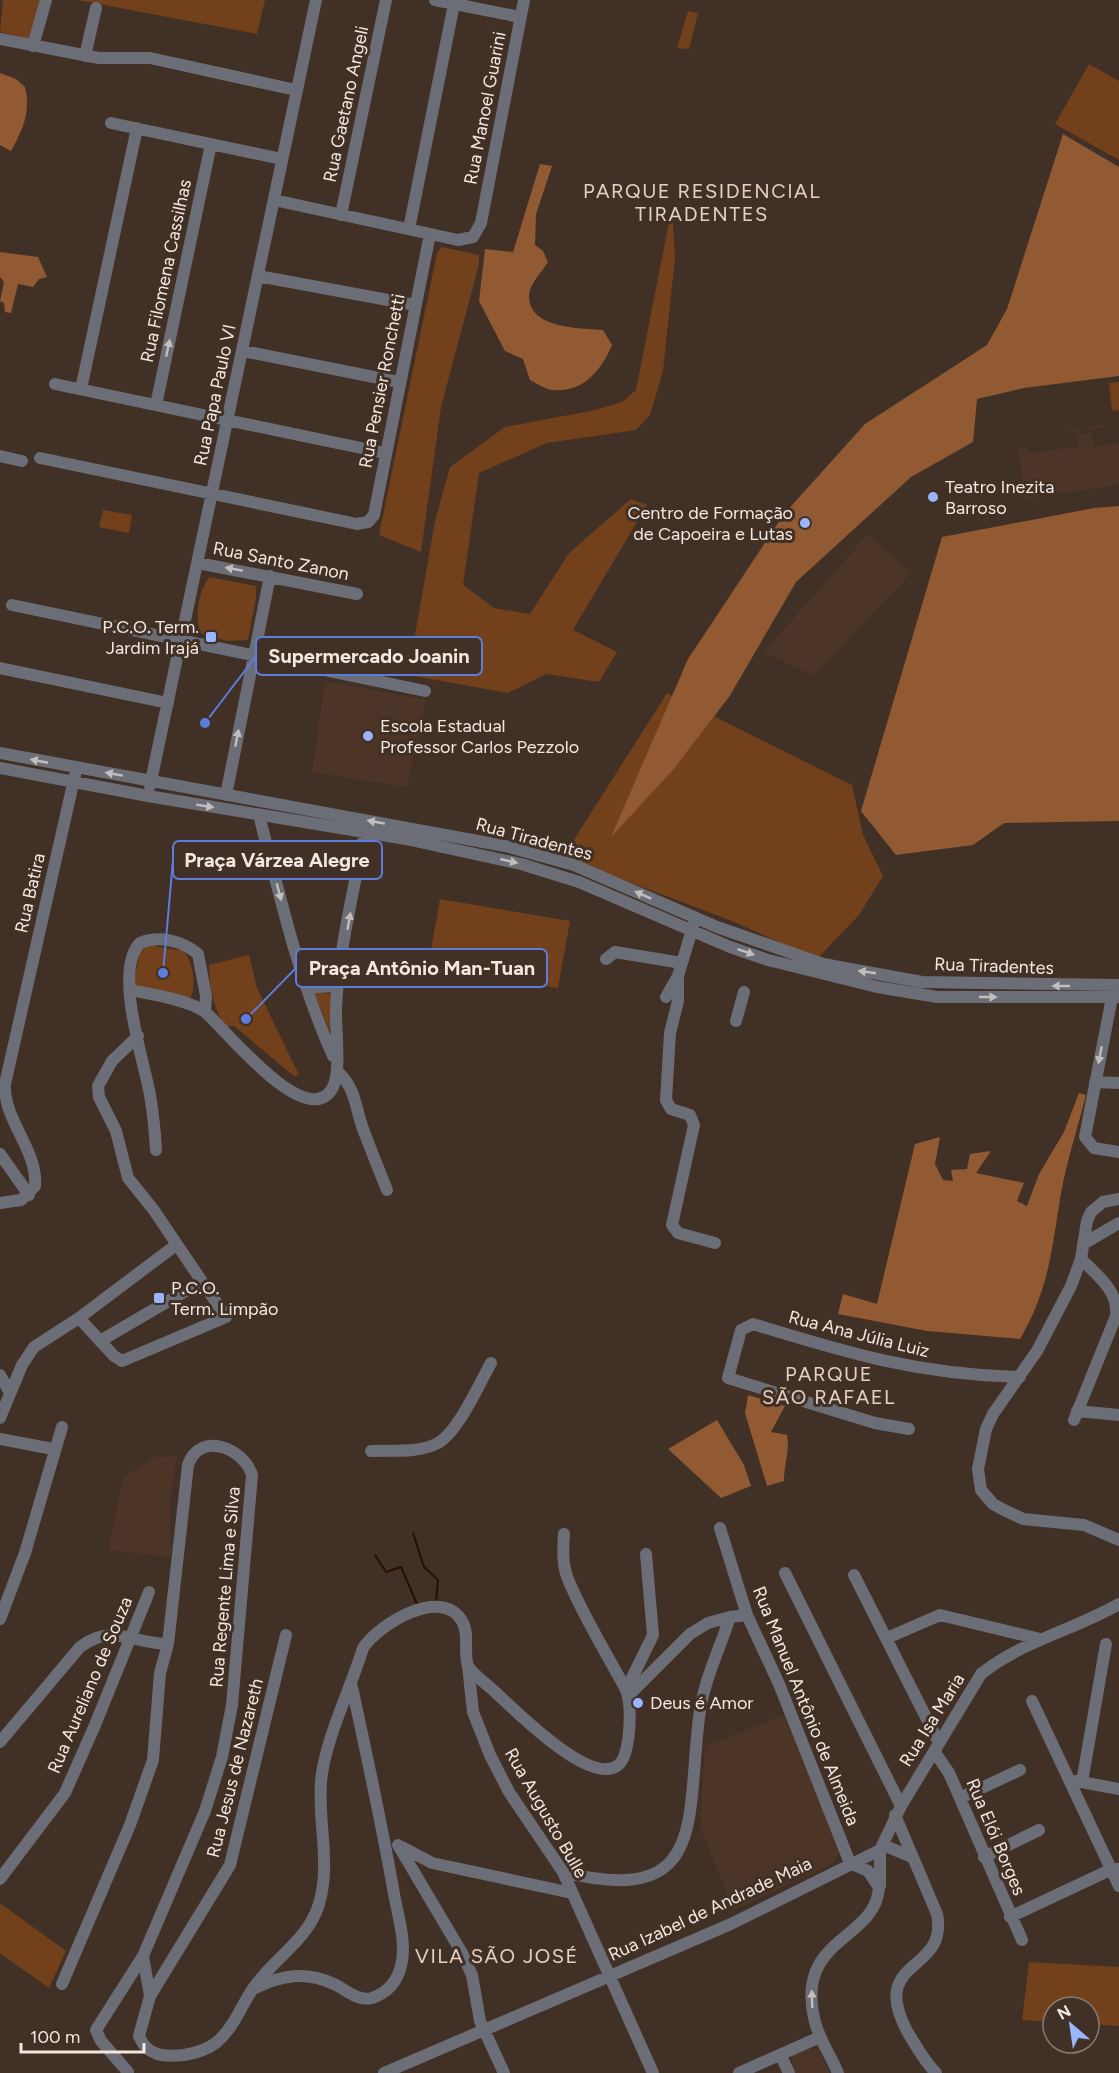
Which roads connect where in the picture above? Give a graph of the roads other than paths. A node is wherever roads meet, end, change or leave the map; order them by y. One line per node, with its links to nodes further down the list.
1 (46, 0): 10 (street)
2 (316, 0): 12 (street, Rua Papa Paulo VI)
3 (386, 0): 18 (street, Rua Gaetano Angeli)
4 (435, 0): 6 (street)
5 (524, 0): 8 (street, Rua Manoel Guarini)
6 (454, 4): 8 (street); 19 (street)
7 (96, 8): 11 (street)
8 (520, 17): 20 (street, Rua Manoel Guarini)
9 (0, 39): 10 (street)
10 (33, 46): 11 (street)
11 (85, 56): 12 (street)
12 (296, 90): 16 (street, Rua Papa Paulo VI)
13 (111, 123): 14 (street)
14 (137, 128): 15 (street); 26 (street)
15 (211, 144): 16 (street); 27 (street, Rua Filomena Cassilhas, one-way to 15)
16 (282, 159): 17 (street, Rua Papa Paulo VI)
17 (274, 200): 18 (street); 21 (street, Rua Papa Paulo VI)
18 (341, 215): 19 (street)
19 (409, 229): 20 (street)
20 (430, 234): 22 (street, Rua Pensier Ronchetti)
21 (258, 276): 22 (street); 23 (street, Rua Papa Paulo VI)
22 (415, 305): 24 (street, Rua Pensier Ronchetti)
23 (243, 351): 24 (street); 28 (street, Rua Papa Paulo VI)
24 (399, 382): 29 (street, Rua Pensier Ronchetti)
25 (55, 384): 26 (street)
26 (81, 389): 27 (street)
27 (156, 405): 28 (street)
28 (229, 419): 29 (street); 33 (street, Rua Papa Paulo VI)
29 (385, 453): 33 (street, Rua Pensier Ronchetti)
30 (0, 456): 32 (street)
31 (40, 458): 33 (street)
32 (22, 461)
33 (212, 494): 34 (street, Rua Papa Paulo VI)
34 (198, 562): 35 (street, Rua Santo Zanon, one-way to 34); 38 (street, Rua Papa Paulo VI)
35 (270, 576): 36 (street, Rua Santo Zanon); 39 (street)
36 (357, 594)
37 (12, 605): 38 (street)
38 (182, 641): 39 (street); 42 (street, Rua Papa Paulo VI)
39 (253, 657): 41 (street); 48 (street, one-way to 39)
40 (0, 668): 42 (street)
41 (425, 691)
42 (168, 703): 46 (street, Rua Papa Paulo VI)
43 (0, 753): 45 (street, Rua Tiradentes, one-way to 43)
44 (0, 768): 47 (street, Rua Tiradentes)
45 (76, 769): 46 (street, Rua Tiradentes, one-way to 45); 47 (street, Rua Batira)
46 (152, 780): 48 (street, Rua Tiradentes); 49 (street, Rua Papa Paulo VI)
47 (73, 782): 49 (street, Rua Tiradentes); 78 (street, Rua Batira)
48 (226, 795): 52 (street, Rua Tiradentes, one-way to 48)
49 (148, 796): 50 (street, Rua Tiradentes, one-way to 50)
50 (259, 815): 51 (street, Rua Tiradentes); 62 (street, one-way to 62)
51 (365, 832): 53 (street, Rua Tiradentes); 63 (street, one-way to 51)
52 (479, 841): 53 (street); 54 (street, Rua Tiradentes)
53 (471, 852): 55 (street, Rua Tiradentes, one-way to 55)
54 (569, 863): 55 (street); 56 (street, Rua Tiradentes)
55 (561, 876): 57 (street, Rua Tiradentes)
56 (621, 885): 57 (street); 58 (street, Rua Tiradentes, one-way to 56)
57 (615, 897): 58 (street, Rua Tiradentes)
58 (694, 924): 60 (street); 65 (street, Rua Tiradentes)
59 (606, 959): 60 (street)
60 (682, 963): 61 (street)
61 (678, 976): 67 (street); 82 (street)
62 (303, 980): 63 (street); 71 (street)
63 (337, 986): 71 (street)
64 (130, 990): 68 (street); 68 (street); 70 (street)
65 (1116, 991): 72 (street, one-way to 72)
66 (744, 992): 69 (street)
67 (666, 997)
68 (205, 1012): 71 (street)
69 (736, 1021)
70 (138, 1036): 74 (street); 84 (street)
71 (335, 1060): 77 (street)
72 (1095, 1082): 73 (street); 75 (street)
73 (1119, 1083)
74 (156, 1150)
75 (1119, 1152)
76 (0, 1154): 78 (street)
77 (387, 1191)
78 (29, 1195): 80 (street)
79 (1119, 1199): 83 (street)
80 (0, 1203)
81 (1119, 1223): 83 (street)
82 (715, 1243)
83 (1083, 1244): 85 (street)
84 (176, 1245): 86 (street); 87 (street)
85 (1082, 1259): 91 (street); 93 (street)
86 (201, 1282): 88 (street); 88 (street)
87 (79, 1318): 88 (street); 92 (street)
88 (100, 1341)
89 (491, 1364): 99 (street)
90 (0, 1375): 92 (street)
91 (1020, 1377): 96 (street, Rua Ana Júlia Luiz); 102 (street)
92 (9, 1393): 94 (street)
93 (1119, 1415)
94 (0, 1418)
95 (62, 1427): 98 (street)
96 (909, 1429)
97 (0, 1438): 98 (street)
98 (53, 1449): 110 (street)
99 (371, 1451)
100 (720, 1528): 108 (street, Rua Manuel Antônio de Almeida)
101 (564, 1534): 121 (street)
102 (1119, 1540)
103 (646, 1554): 121 (street)
104 (785, 1573): 130 (street)
105 (854, 1575): 113 (street, Rua Elói Borges)
106 (149, 1592): 112 (street, Rua Aureliano de Souza)
107 (1119, 1604): 114 (street, Rua Isa Maria)
108 (747, 1615): 109 (street); 137 (street, Rua Manuel Antônio de Almeida)
109 (730, 1617): 121 (street); 139 (street)
110 (0, 1618)
111 (286, 1635): 150 (street, Rua Jesus de Nazareth)
112 (129, 1638): 115 (street); 123 (street); 140 (street, Rua Aureliano de Souza)
113 (887, 1638): 114 (street); 124 (street, Rua Elói Borges)
114 (1040, 1639): 124 (street, Rua Isa Maria)
115 (145, 1643): 116 (street); 119 (street)
116 (168, 1644): 119 (street, Rua Regente Lima e Silva); 146 (street, Rua Regente Lima e Silva)
117 (1106, 1644): 127 (street)
118 (468, 1666): 120 (street, Rua Jesus de Nazareth); 121 (street); 139 (street, Rua Augusto Bulle)
119 (160, 1673): 148 (street, Rua Regente Lima e Silva)
120 (351, 1686): 132 (street); 149 (street, Rua Jesus de Nazareth)
121 (628, 1695)
122 (1032, 1701): 126 (street)
123 (0, 1742)
124 (936, 1746): 129 (street, Rua Elói Borges); 130 (street, Rua Isa Maria)
125 (1020, 1770): 129 (street)
126 (1069, 1780): 127 (street); 138 (street)
127 (1082, 1782): 128 (street)
128 (1119, 1789)
129 (960, 1798): 136 (street, Rua Elói Borges)
130 (898, 1810): 134 (street, Rua Isa Maria); 135 (street)
131 (1039, 1830): 136 (street)
132 (384, 1834): 133 (street); 149 (street)
133 (398, 1845): 143 (street); 151 (street)
134 (882, 1848): 135 (street); 137 (street, Rua Izabel de Andrade Maia); 142 (street)
135 (912, 1857): 161 (street)
136 (984, 1857): 144 (street, Rua Elói Borges)
137 (850, 1863): 142 (street); 147 (street, Rua Izabel de Andrade Maia)
138 (1115, 1869): 141 (street); 144 (street)
139 (563, 1872): 143 (street, Rua Augusto Bulle)
140 (0, 1879)
141 (1119, 1886)
142 (879, 1887): 152 (street, one-way to 142)
143 (572, 1893): 147 (street, Rua Augusto Bulle)
144 (1010, 1917): 145 (street, Rua Elói Borges)
145 (1022, 1940)
146 (143, 1956): 150 (street, Rua Jesus de Nazareth); 154 (street, Rua Regente Lima e Silva)
147 (608, 1977): 151 (street, Rua Izabel de Andrade Maia); 157 (street, Rua Augusto Bulle)
148 (62, 1984)
149 (252, 1990): 150 (street, Rua Jesus de Nazareth)
150 (150, 1996)
151 (484, 2030): 155 (street, Rua Izabel de Andrade Maia); 156 (street)
152 (820, 2037): 153 (street); 160 (street)
153 (781, 2056): 158 (street); 159 (street)
154 (128, 2072)
155 (384, 2073)
156 (504, 2073)
157 (652, 2073)
158 (739, 2073)
159 (789, 2073)
160 (837, 2073)
161 (936, 2073)

